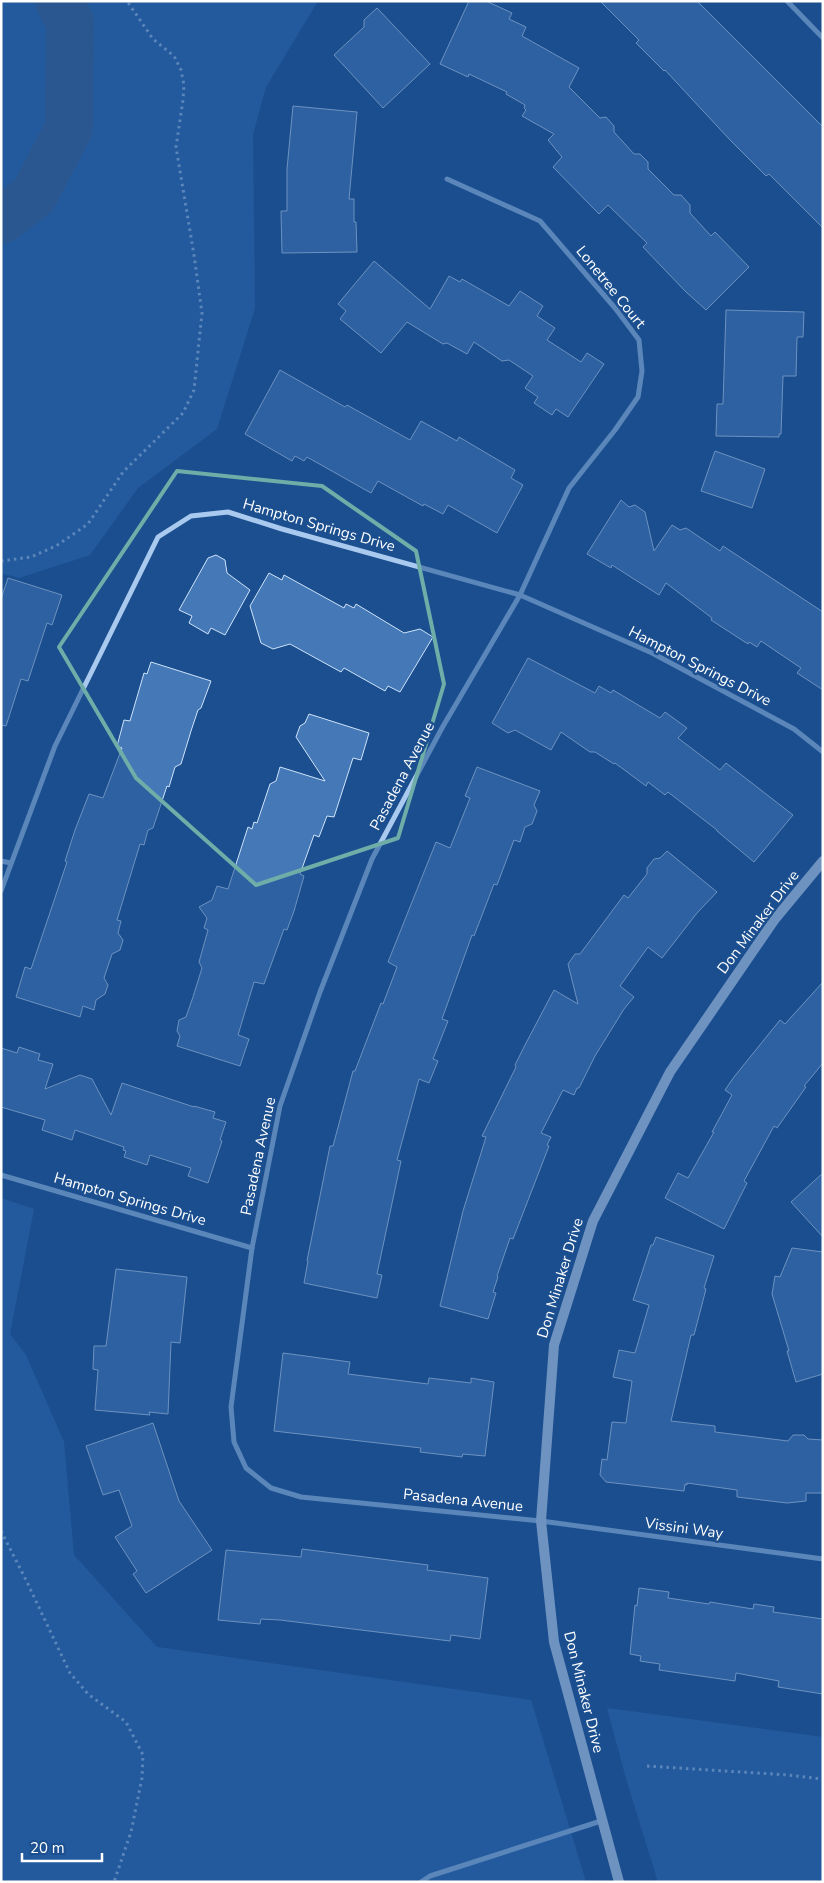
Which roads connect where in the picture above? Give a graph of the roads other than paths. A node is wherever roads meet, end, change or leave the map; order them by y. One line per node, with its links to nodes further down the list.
1 (787, 1): 2 (street)
2 (823, 38)
3 (447, 179): 4 (street, Lonetree Court)
4 (520, 595): 5 (street, Hampton Springs Drive); 8 (street, Hampton Springs Drive); 11 (street, Pasadena Avenue)
5 (823, 752)
6 (1, 861): 8 (street)
7 (823, 862): 12 (street, Don Minaker Drive)
8 (11, 863): 9 (street, Hampton Springs Drive)
9 (1, 890)
10 (1, 1175): 11 (street, Hampton Springs Drive)
11 (252, 1248): 12 (street, Pasadena Avenue)
12 (542, 1521): 13 (street, Vissini Way); 14 (street, Don Minaker Drive)
13 (823, 1559)
14 (602, 1821): 15 (street); 16 (street, Don Minaker Drive)
15 (422, 1882)
16 (619, 1882)

